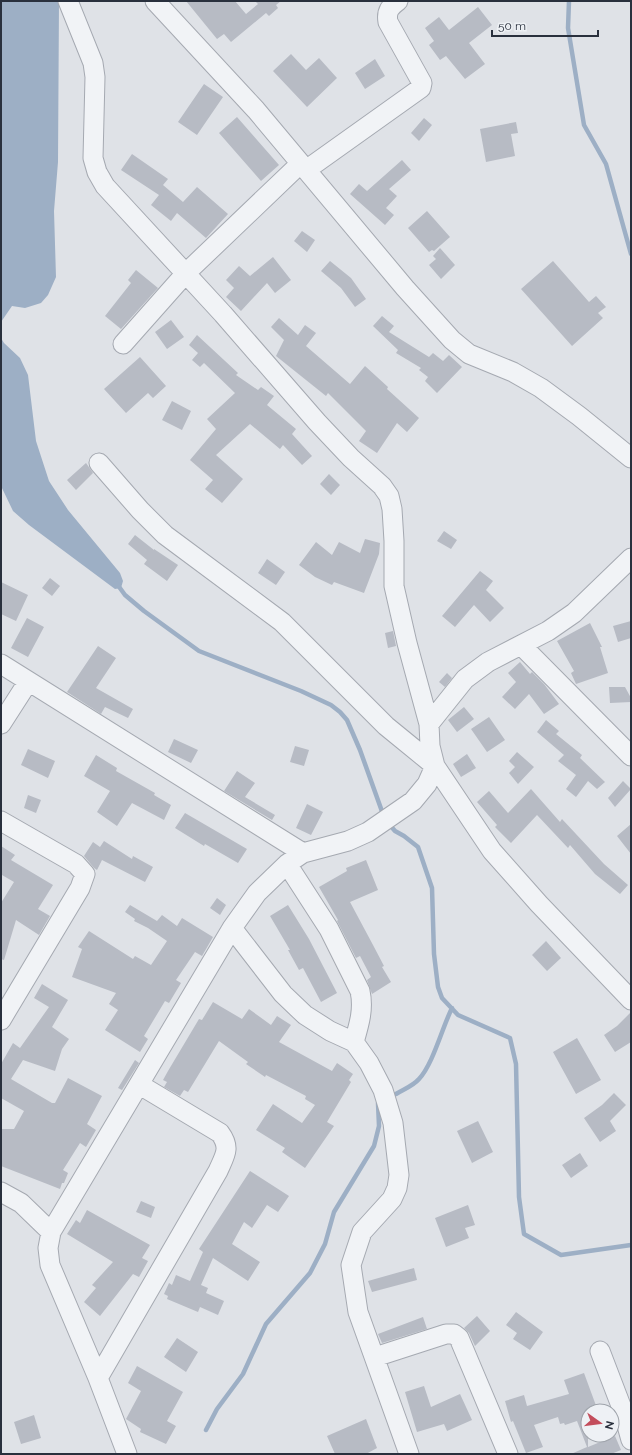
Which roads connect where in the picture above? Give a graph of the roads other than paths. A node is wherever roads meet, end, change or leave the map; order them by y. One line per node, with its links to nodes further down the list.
1 (68, 1): 5 (street)
2 (156, 1): 4 (street)
3 (398, 1): 4 (street)
4 (303, 167): 5 (street); 7 (street)
5 (186, 273): 6 (street); 14 (street)
6 (123, 344)
7 (631, 458)
8 (99, 463): 16 (street)
9 (627, 571): 10 (street)
10 (521, 646): 14 (street); 15 (street)
11 (1, 664): 12 (street)
12 (28, 682): 13 (street); 18 (street)
13 (1, 724)
14 (429, 724): 16 (street)
15 (631, 756)
16 (435, 766): 18 (street); 21 (street)
17 (1, 821): 22 (street)
18 (303, 853): 19 (street)
19 (288, 864): 20 (street); 23 (street)
20 (232, 928): 23 (street); 24 (street)
21 (631, 1000)
22 (1, 1020)
23 (354, 1042): 28 (street)
24 (140, 1085): 26 (street); 29 (street)
25 (1, 1192): 26 (street)
26 (51, 1232): 29 (street)
27 (600, 1351): 30 (street)
28 (375, 1357): 32 (street); 33 (street)
29 (98, 1378): 31 (street)
30 (631, 1440)
31 (127, 1454)
32 (409, 1454)
33 (508, 1454)

